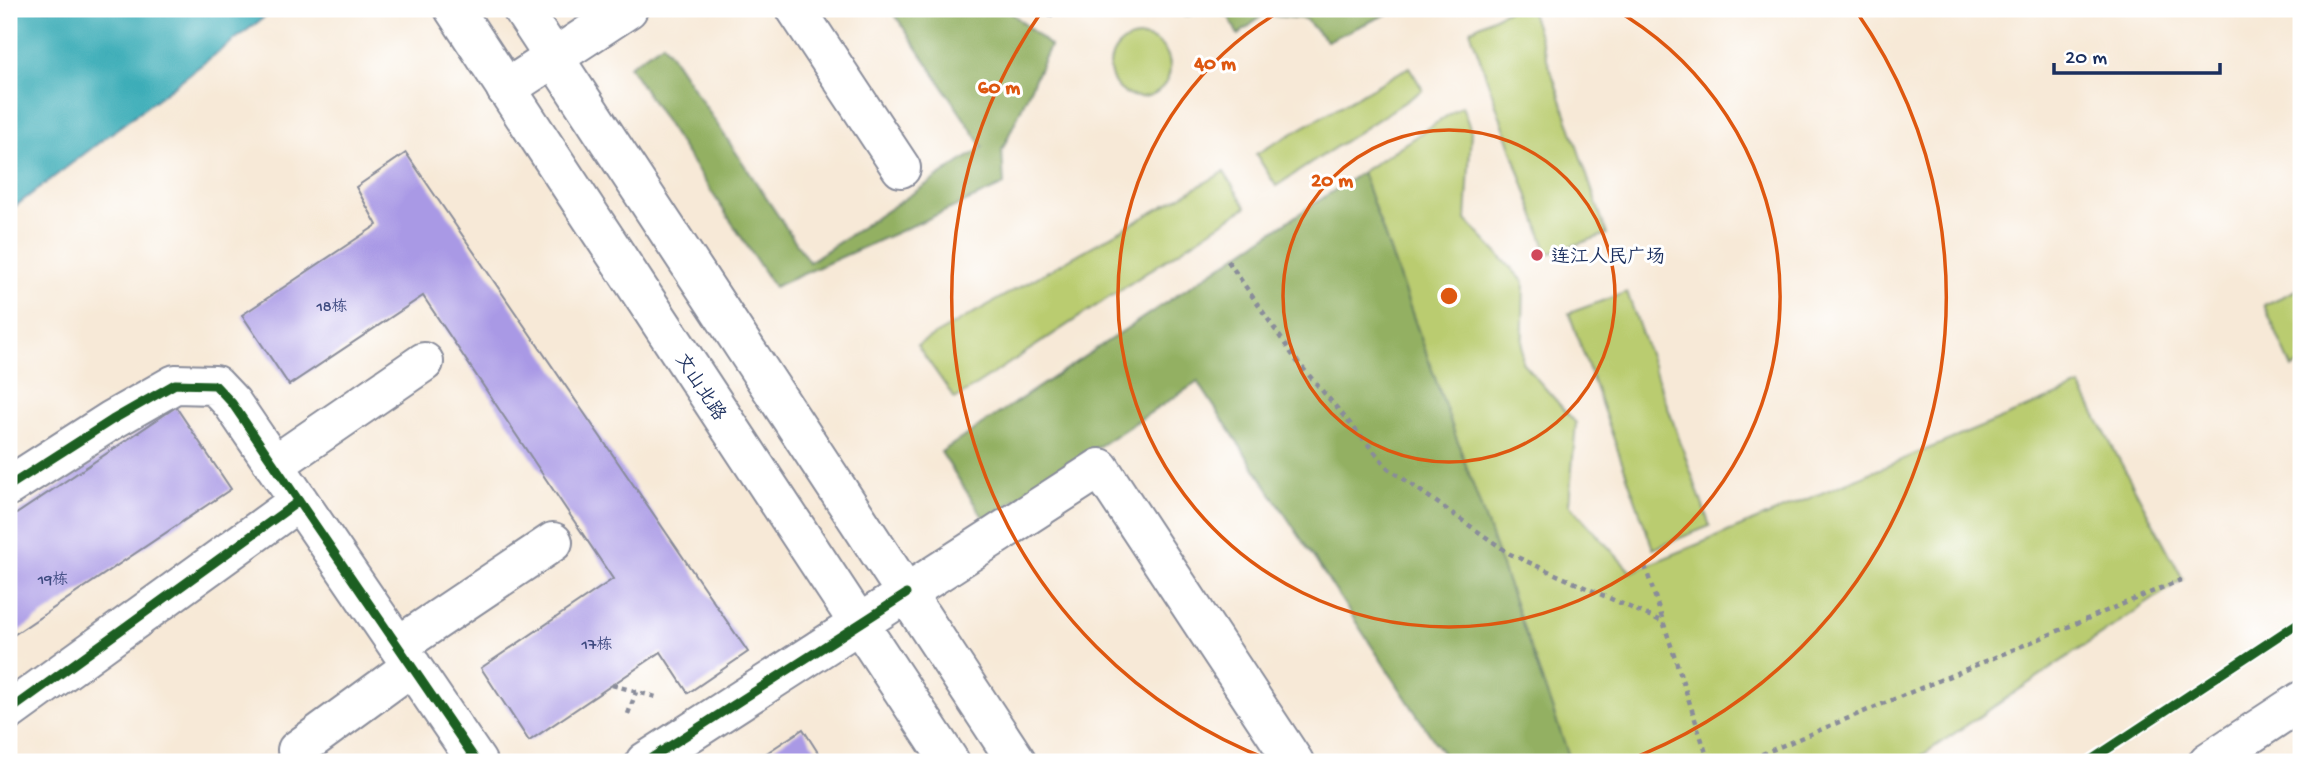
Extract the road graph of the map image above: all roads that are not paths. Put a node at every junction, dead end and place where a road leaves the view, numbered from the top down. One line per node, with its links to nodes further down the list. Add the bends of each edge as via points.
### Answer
1 (454, 9): 6 (main road, 文山北路)
2 (522, 9): 5 (main road)
3 (628, 9): 5 (main road)
4 (796, 9): 7 (main road)
5 (554, 58): 6 (main road); 13 (main road)
6 (506, 89): 14 (main road, 文山北路)
7 (901, 168)
8 (424, 362): 9 (main road)
9 (274, 465): 10 (main road, via 215,385 175,384); 11 (main road)
10 (9, 486)
11 (299, 501): 15 (main road); 17 (main road)
12 (552, 542): 15 (main road)
13 (906, 594): 14 (main road); 22 (main road); 23 (main road, via 1100,468)
14 (859, 624): 20 (main road); 21 (main road, 文山北路)
15 (405, 656): 18 (main road); 19 (main road)
16 (2301, 701): 24 (main road)
17 (9, 711)
18 (297, 750)
19 (477, 762)
20 (646, 762)
21 (950, 762)
22 (1017, 762)
23 (1294, 762)
24 (2208, 762)

